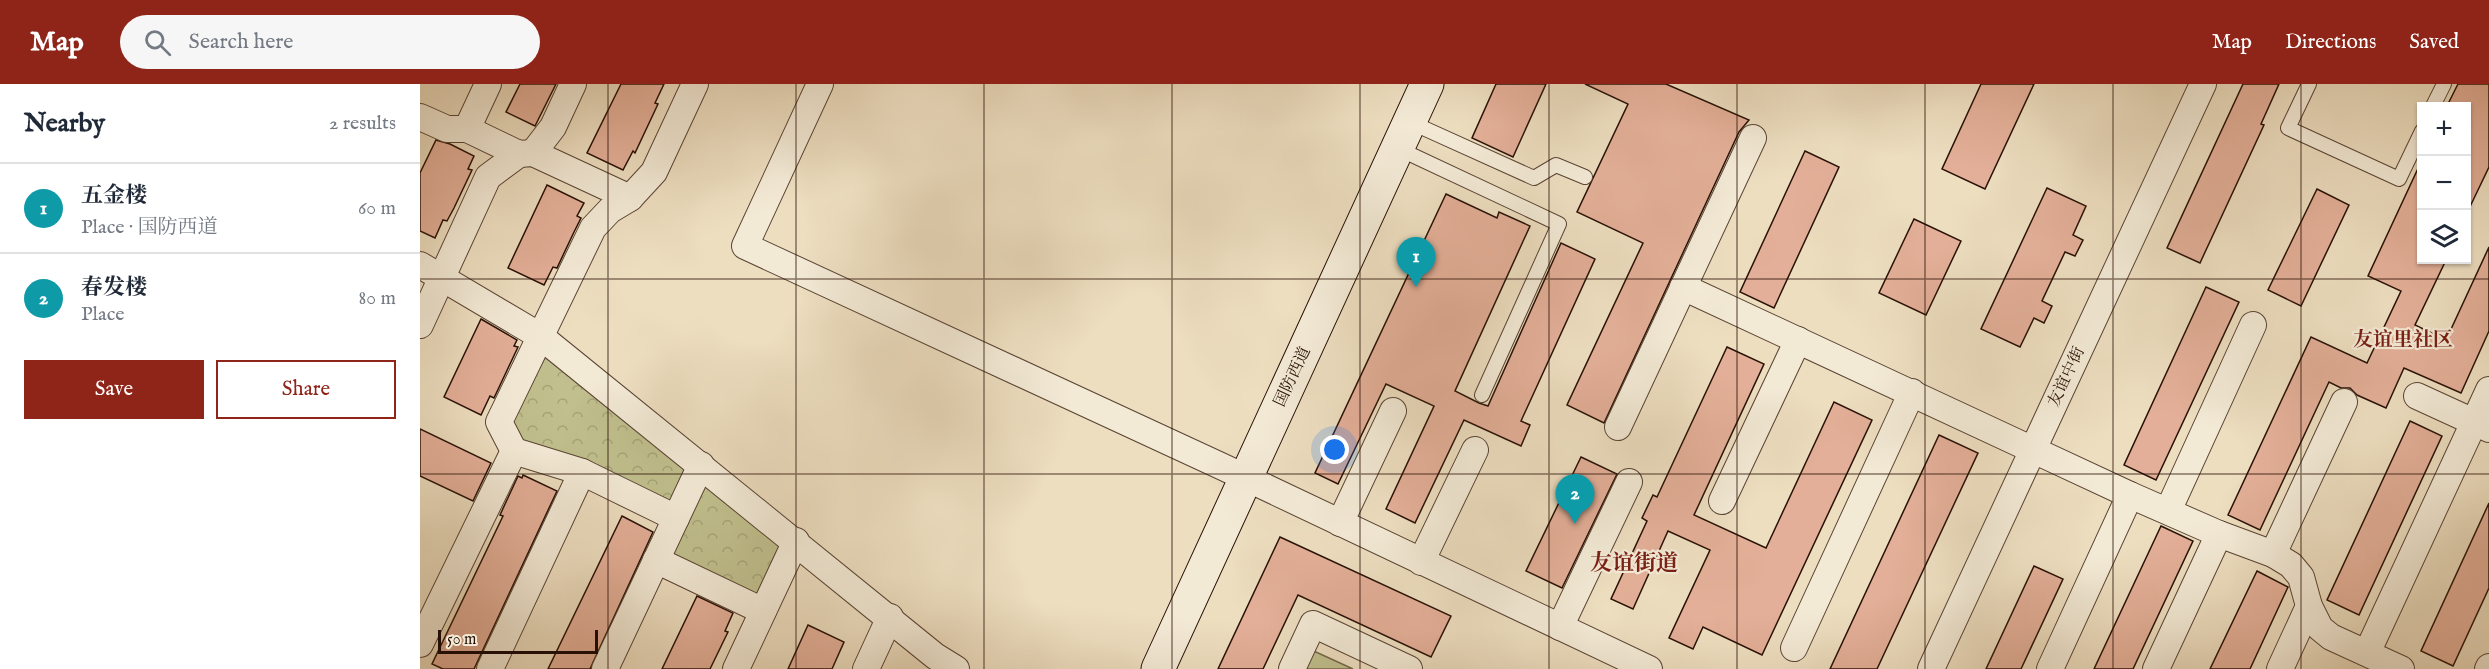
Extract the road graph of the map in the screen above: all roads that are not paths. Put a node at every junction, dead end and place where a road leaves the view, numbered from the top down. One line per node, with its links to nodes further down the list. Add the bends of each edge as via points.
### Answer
1 (488, 84): 12 (street)
2 (573, 84): 16 (street, via 553,126)
3 (695, 84): 18 (street, via 654,172)
4 (819, 84): 39 (street, via 744,246)
5 (1427, 84): 13 (street, 国防西道)
6 (2203, 84): 34 (street, 友谊中街)
7 (2309, 84): 15 (lane, via 2288,128 2399,179)
8 (2427, 84): 9 (lane)
9 (2443, 87): 10 (lane)
10 (2435, 102)
11 (420, 117): 12 (street, via 447,129)
12 (466, 129): 16 (street)
13 (1403, 135): 17 (lane, via 1534,178 1556,165); 28 (lane, via 1559,224); 39 (street, 国防西道)
14 (1753, 138): 21 (street)
15 (2417, 140)
16 (526, 153): 18 (street); 20 (street, via 488,177)
17 (1585, 177)
18 (630, 198): 24 (street, via 610,210 593,228)
19 (420, 265): 20 (street)
20 (442, 277): 22 (street); 24 (street)
21 (1683, 287): 25 (street); 33 (street)
22 (420, 325)
23 (2253, 325): 43 (street)
24 (540, 336): 36 (street, via 499,422); 37 (street)
25 (1798, 340): 27 (street); 42 (street)
26 (2489, 390): 32 (street)
27 (1912, 393): 34 (street); 56 (street)
28 (1482, 395)
29 (2417, 396): 32 (street)
30 (2344, 402): 48 (street)
31 (1393, 411): 45 (street)
32 (2482, 425): 57 (street)
33 (1618, 427)
34 (2034, 448): 41 (street); 67 (street, 友谊中街)
35 (1475, 450): 50 (street)
36 (514, 451): 38 (street); 55 (street)
37 (700, 465): 44 (street); 47 (street)
38 (582, 471): 44 (street); 58 (street)
39 (1246, 479): 45 (street); 63 (street, 国防西道)
40 (1629, 482): 54 (street)
41 (2130, 495): 43 (street); 68 (street)
42 (1722, 501)
43 (2168, 511): 46 (street)
44 (676, 518): 49 (street)
45 (1340, 523): 50 (street)
46 (2219, 534): 48 (street); 69 (street)
47 (796, 541): 52 (street); 53 (street)
48 (2273, 554): 51 (street, via 2301,577)
49 (656, 560): 52 (street); 59 (street)
50 (1421, 562): 54 (street)
51 (2309, 606): 57 (street, via 2320,628 2331,637); 70 (street)
52 (763, 611): 60 (street)
53 (890, 617): 61 (street); 62 (street)
54 (1560, 627): 66 (street)
55 (420, 644)
56 (1794, 648)
57 (2367, 653): 71 (street)
58 (490, 669)
59 (604, 669)
60 (736, 669)
61 (866, 669)
62 (956, 669)
63 (1158, 669)
64 (1292, 669): 65 (street, via 1312,624)
65 (1409, 669)
66 (1649, 669)
67 (1931, 669)
68 (2050, 669)
69 (2156, 669)
70 (2280, 669)
71 (2401, 669)

